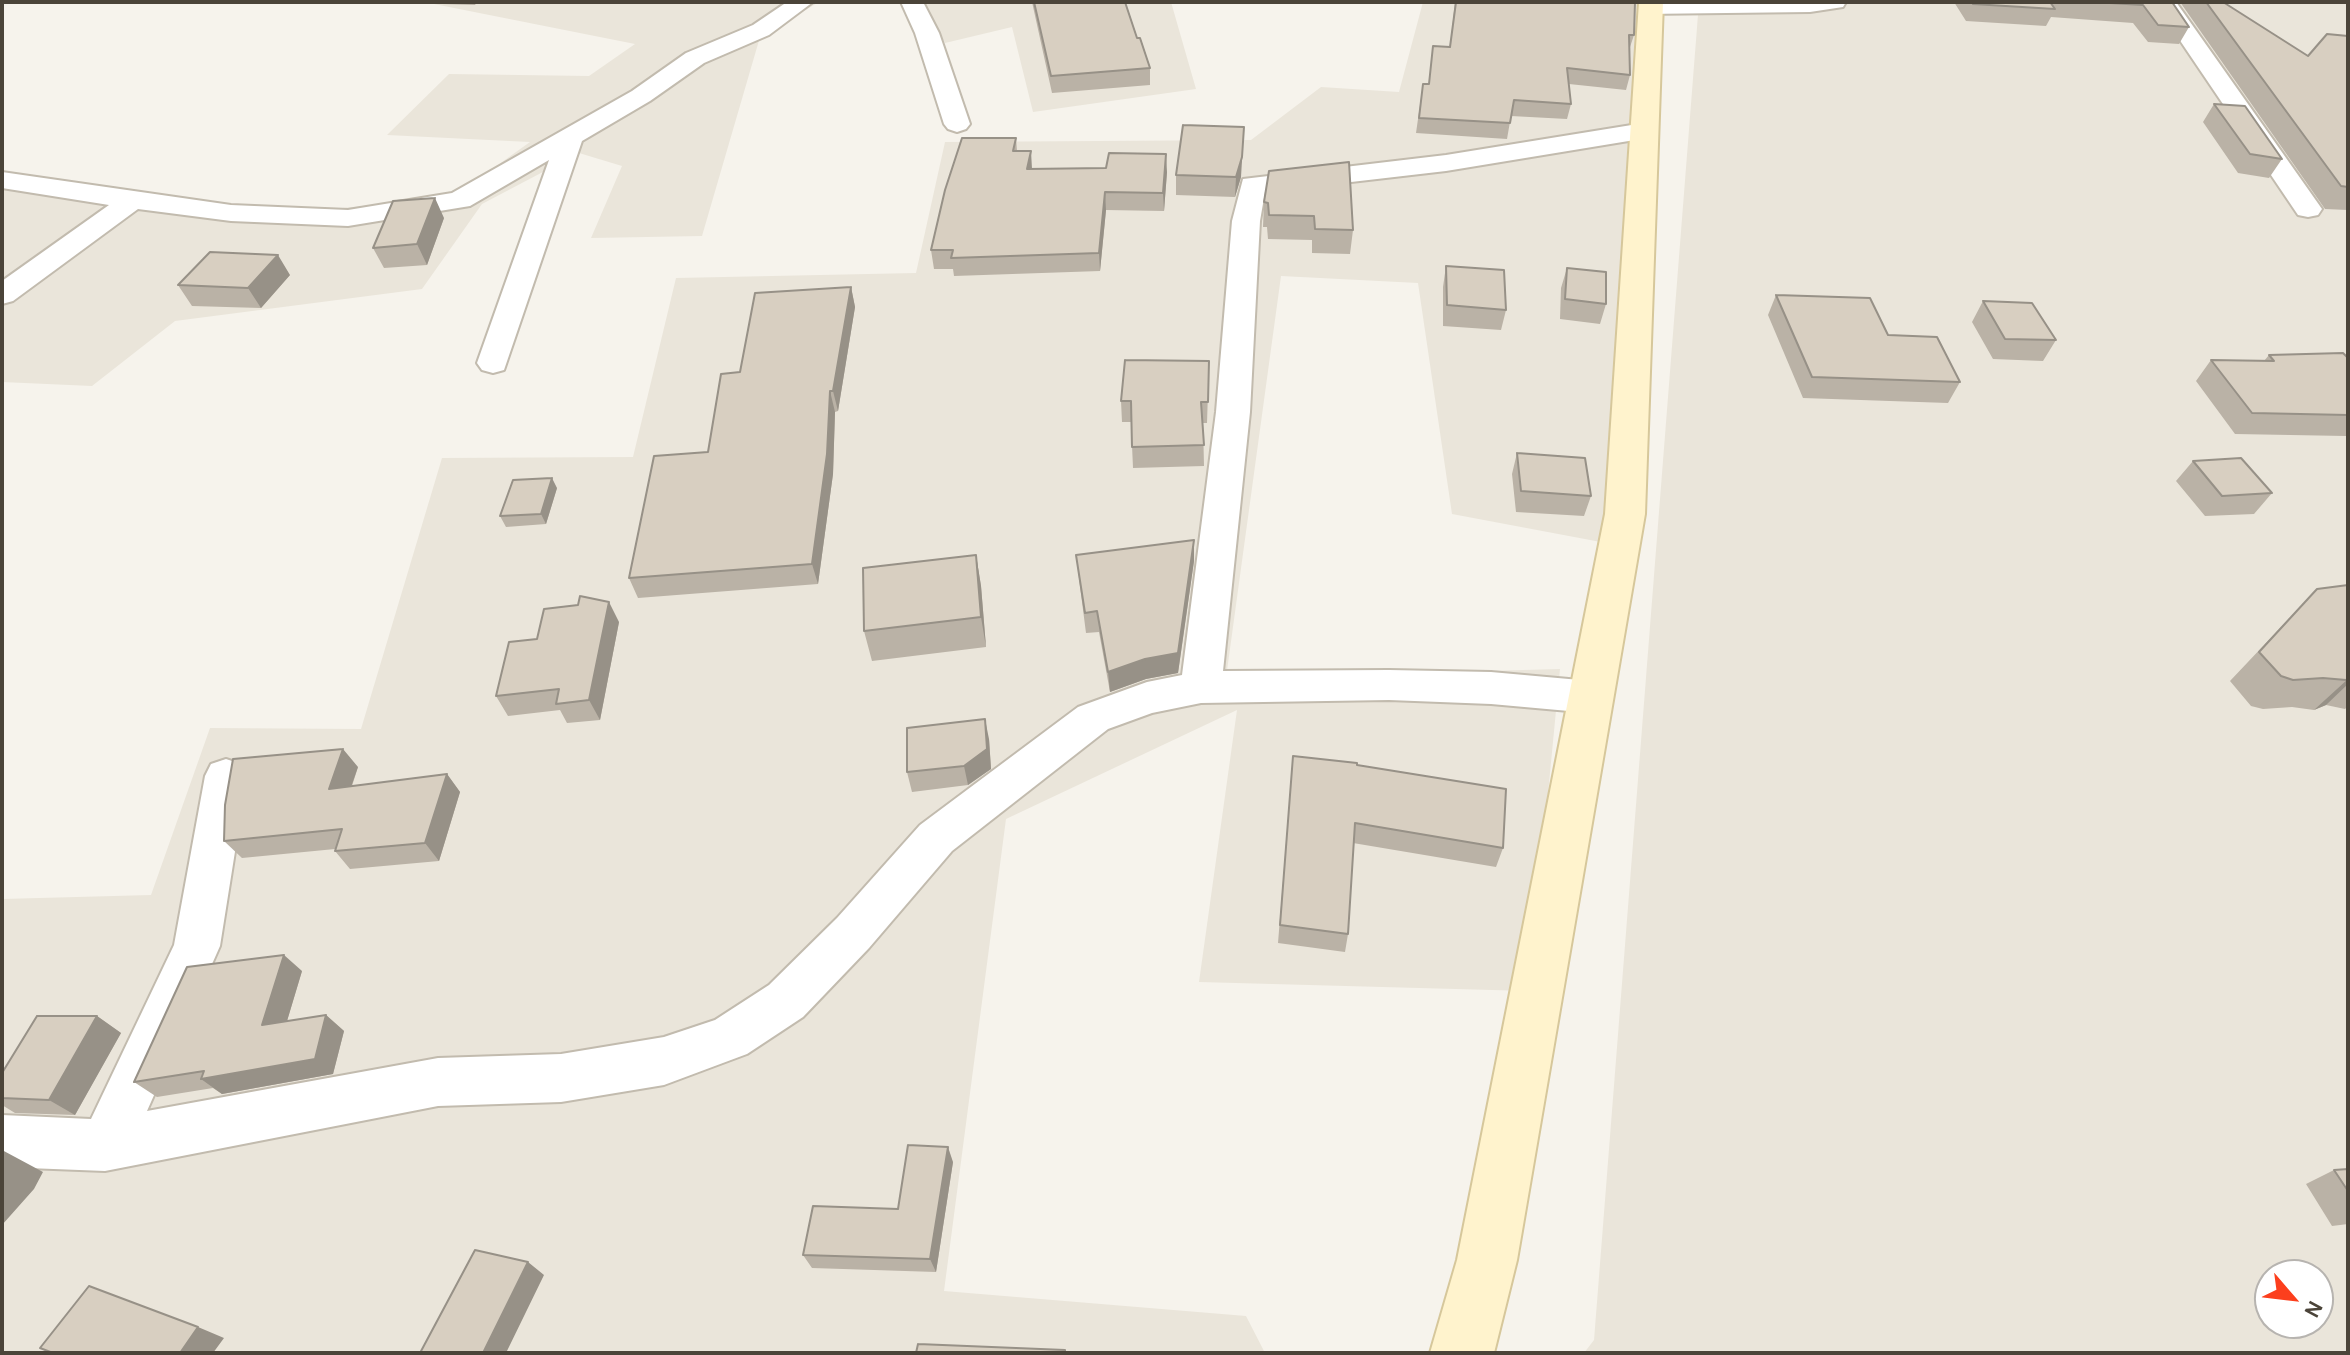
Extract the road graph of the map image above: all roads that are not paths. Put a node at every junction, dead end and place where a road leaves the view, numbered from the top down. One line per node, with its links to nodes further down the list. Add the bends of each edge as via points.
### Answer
1 (802, 2): 8 (street, via 761,30 695,58)
2 (912, 2): 6 (street)
3 (1835, 2): 5 (street)
4 (2165, 2): 11 (street)
5 (1651, 6): 7 (street)
6 (957, 124)
7 (1644, 131): 14 (street, via 1446,163 1253,185); 15 (street, via 1625,514)
8 (570, 137): 10 (street, via 460,200 348,218 231,213); 13 (street)
9 (2, 180): 10 (street)
10 (133, 200): 12 (street)
11 (2308, 209)
12 (2, 295)
13 (493, 363)
14 (1201, 687): 15 (street, via 1491,688); 18 (street, via 1147,698 1093,718 936,838 786,1001 730,1038 664,1061 561,1078 438,1082)
15 (1591, 697): 19 (street, via 1487,1260)
16 (226, 776): 18 (street, via 197,946)
17 (2, 1141): 18 (street)
18 (105, 1145)
19 (1462, 1353)

